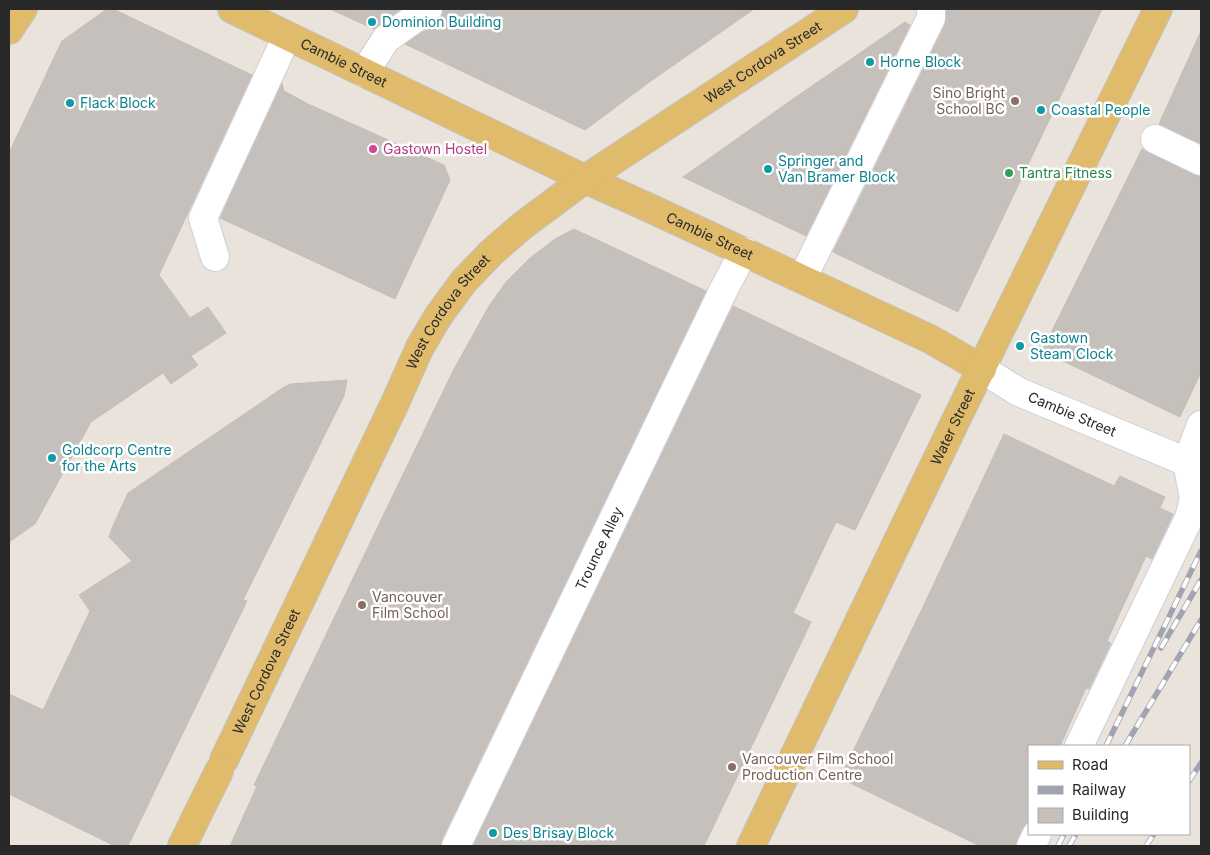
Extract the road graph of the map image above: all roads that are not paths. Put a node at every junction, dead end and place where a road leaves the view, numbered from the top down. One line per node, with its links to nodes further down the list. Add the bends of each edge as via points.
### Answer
1 (24, 9): 7 (main road)
2 (232, 9): 8 (main road, Cambie Street)
3 (428, 9): 9 (street, via 386,39)
4 (844, 9): 12 (main road, West Cordova Street)
5 (931, 9): 15 (street, via 930,18)
6 (1158, 9): 16 (main road, Water Street)
7 (9, 30)
8 (287, 36): 9 (main road, Cambie Street); 14 (street, via 203,218)
9 (364, 73): 12 (main road, Cambie Street)
10 (1155, 139): 11 (street)
11 (1201, 161)
12 (585, 179): 13 (main road, Cambie Street); 20 (main road, West Cordova Street, via 492,252 464,281 439,315 420,347)
13 (744, 251): 15 (main road, Cambie Street); 21 (street, Trounce Alley)
14 (215, 257)
15 (802, 279): 16 (main road, Cambie Street, via 946,347)
16 (982, 369): 18 (street, Cambie Street, via 1019,392); 22 (main road, Water Street)
17 (1201, 425): 18 (street)
18 (1194, 462): 19 (street, via 1194,500 1189,518)
19 (1079, 745)
20 (182, 846)
21 (456, 846)
22 (751, 846)

